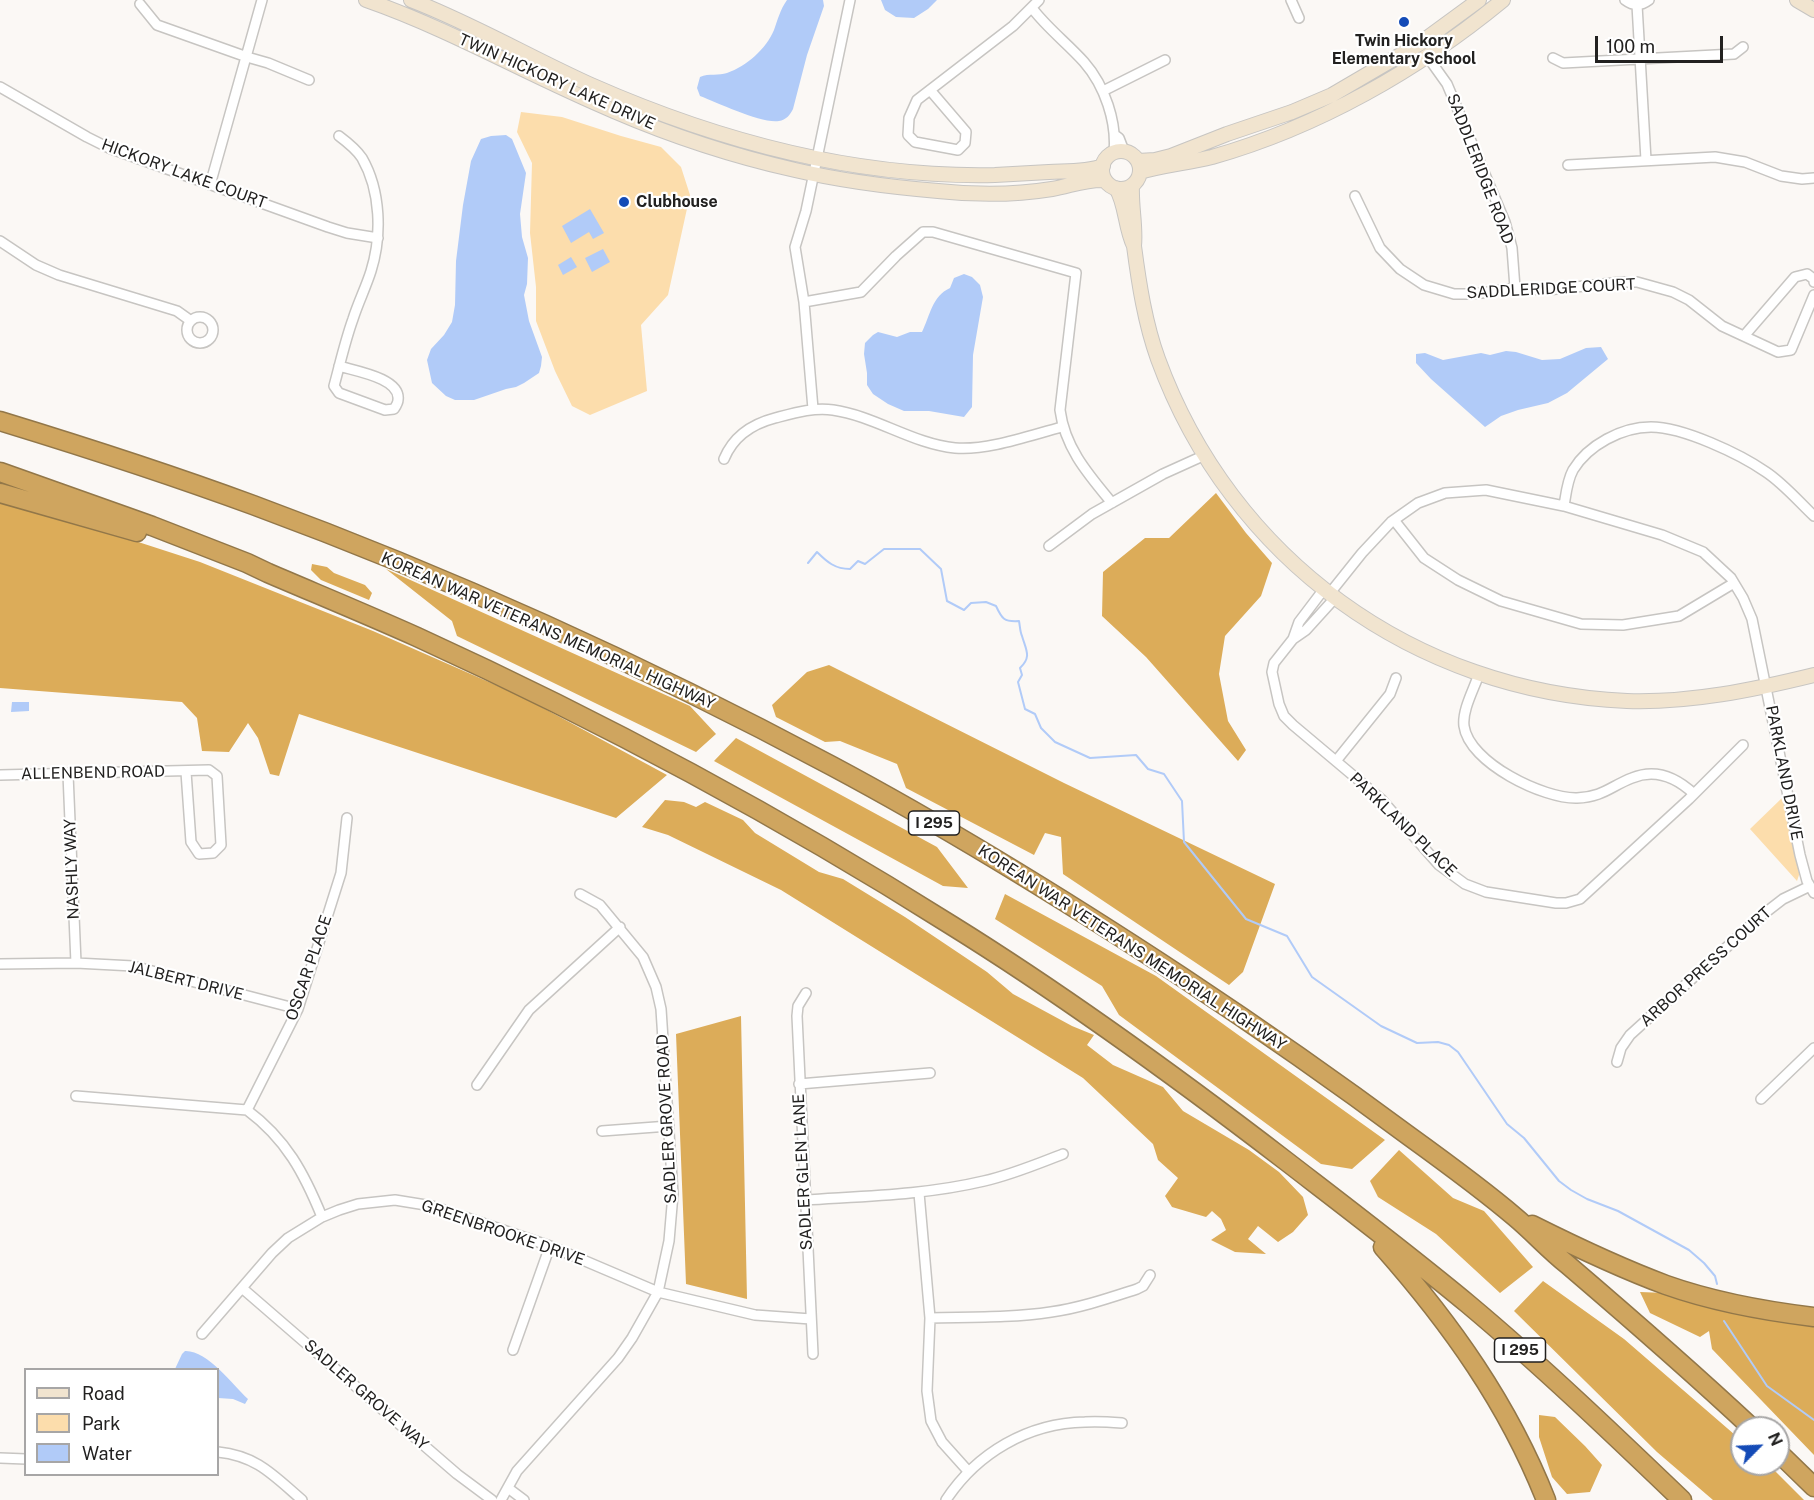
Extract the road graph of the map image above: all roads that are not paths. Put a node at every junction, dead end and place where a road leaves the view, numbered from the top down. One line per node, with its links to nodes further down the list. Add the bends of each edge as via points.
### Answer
1 (262, 0): 19 (street)
2 (366, 0): 33 (street, TWIN HICKORY LAKE DRIVE, via 436,27 633,119 736,155)
3 (411, 0): 29 (street, TWIN HICKORY LAKE DRIVE, via 649,109)
4 (850, 0): 29 (street)
5 (1039, 0): 14 (street)
6 (1291, 0): 16 (street)
7 (1479, 0): 32 (street, via 1400,56 1318,102)
8 (1503, 0): 18 (street)
9 (1625, 0): 13 (street)
10 (1649, 0): 13 (street)
11 (1797, 0): 15 (street)
12 (140, 4): 19 (street, via 157,25)
13 (1637, 5): 21 (street)
14 (1032, 8): 25 (street); 26 (street, via 1084,62)
15 (1814, 10)
16 (1299, 18)
17 (1743, 47): 21 (street, via 1734,54)
18 (1427, 56): 32 (street, via 1359,97 1291,129 1210,157); 43 (street, SADDLERIDGE ROAD, via 1447,84 1505,222 1512,248)
19 (247, 57): 23 (street); 36 (street)
20 (1553, 58): 21 (street, via 1563,63)
21 (1640, 58): 30 (street)
22 (1165, 60): 26 (street)
23 (309, 80)
24 (0, 87): 36 (street, HICKORY LAKE COURT, via 109,148)
25 (930, 90): 25 (street, via 917,100 909,118 908,135 915,142 958,150 965,143 966,132)
26 (1102, 91): 28 (street)
27 (339, 136): 39 (street, via 354,148 367,169 376,202)
28 (1119, 152): 32 (street, via 1130,153); 34 (street, via 1108,156)
29 (817, 159): 33 (street); 34 (street, TWIN HICKORY LAKE DRIVE, via 883,170 975,175 1065,172)
30 (1646, 160): 31 (street); 35 (street, via 1730,158 1781,176)
31 (1568, 165)
32 (1139, 167): 37 (street, via 1139,178)
33 (814, 174): 34 (street, TWIN HICKORY LAKE DRIVE, via 907,188 976,193 1050,189); 45 (street, via 795,247)
34 (1108, 178): 37 (street, via 1125,189); 41 (street, via 1120,195)
35 (1814, 178)
36 (210, 185): 39 (street, HICKORY LAKE COURT, via 347,233)
37 (1132, 186): 41 (street)
38 (1355, 196): 43 (street, SADDLERIDGE COURT, via 1380,248 1410,277 1454,294)
39 (378, 238): 48 (street, via 371,272)
40 (0, 241): 46 (street, via 36,265 177,312)
41 (1134, 246): 52 (street, via 1157,357)
42 (1814, 282): 47 (street, via 1807,274 1795,277)
43 (1515, 288): 47 (street, SADDLERIDGE COURT, via 1547,290 1637,282 1689,300 1722,326)
44 (1814, 295): 47 (street, SADDLERIDGE COURT, via 1791,350 1778,352)
45 (804, 302): 49 (street); 51 (street, via 861,292 922,232 1076,273 1060,410)
46 (191, 321)
47 (1744, 336)
48 (339, 366): 48 (street, via 387,381 396,388 399,399 394,409 385,410 339,393 334,386)
49 (813, 409): 51 (street, via 864,418 936,445 956,448 979,447); 53 (street, via 758,424 736,438)
50 (0, 421): 98 (highway, KOREAN WAR VETERANS MEMORIAL HIGHWAY / I 295, via 184,480 396,561 598,649 785,741 947,830 1090,917 1316,1067)
51 (1062, 427): 56 (street, via 1074,453)
52 (1204, 455): 56 (street); 63 (street, via 1257,525)
53 (724, 459)
54 (0, 472): 61 (highway, via 152,526)
55 (0, 493): 61 (highway)
56 (1112, 503): 60 (street)
57 (1564, 506): 58 (street, via 1573,470 1587,453 1612,436 1652,427 1699,439 1744,458 1769,474); 59 (street, PARKLAND DRIVE, via 1486,490 1466,491 1445,493 1418,503); 62 (street, PARKLAND DRIVE, via 1662,535 1702,552)
58 (1814, 516)
59 (1394, 520): 62 (street, via 1424,558 1458,580 1501,601 1581,624 1623,625 1679,616); 63 (street, PARKLAND DRIVE)
60 (1050, 546)
61 (268, 573): 96 (highway, I 295, via 553,702 712,784 831,852 952,925 1087,1014)
62 (1734, 583): 68 (street, PARKLAND DRIVE, via 1752,620)
63 (1330, 594): 64 (street, PARKLAND PLACE, via 1306,630); 64 (street, PARKLAND PLACE, via 1299,621); 65 (street, via 1406,644)
64 (1293, 639): 70 (street, PARKLAND PLACE, via 1274,663 1272,672 1279,704 1293,725)
65 (1479, 674): 68 (street, via 1525,688 1629,701 1714,696); 74 (street, via 1464,715 1466,734 1490,763 1518,781 1555,795 1578,798 1600,794 1638,776 1660,775 1682,782)
66 (1814, 675): 68 (street)
67 (1396, 678): 70 (street, via 1390,694)
68 (1766, 686): 76 (street, PARKLAND DRIVE, via 1800,855)
69 (1743, 746): 74 (street, PARKLAND PLACE)
70 (1336, 761): 74 (street, PARKLAND PLACE, via 1382,800 1439,865 1465,884 1486,892 1556,903 1573,902 1587,894)
71 (186, 771): 71 (street, ALLENBEND ROAD, via 191,842 199,854 213,853 220,845 217,776 209,771); 72 (street, ALLENBEND ROAD)
72 (68, 774): 73 (street, ALLENBEND ROAD); 79 (street, NASHLY WAY)
73 (0, 775)
74 (1694, 794)
75 (347, 818): 82 (street, OSCAR PLACE, via 341,873)
76 (1812, 890): 84 (street, ARBOR PRESS COURT, via 1783,899 1761,916 1624,1041)
77 (580, 894): 78 (street, SADLER GROVE ROAD, via 600,905)
78 (620, 927): 87 (street, via 529,1010); 91 (street, SADLER GROVE ROAD, via 643,957 656,987)
79 (76, 963): 80 (street, JALBERT DRIVE); 82 (street, JALBERT DRIVE, via 134,966)
80 (0, 964)
81 (806, 993): 86 (street, SADLER GLEN LANE, via 796,1016)
82 (298, 1009): 90 (street, OSCAR PLACE)
83 (1814, 1048): 89 (street)
84 (1617, 1062)
85 (930, 1073): 86 (street)
86 (799, 1084): 95 (street, SADLER GLEN LANE)
87 (477, 1085)
88 (76, 1096): 90 (street)
89 (1761, 1099)
90 (247, 1110): 97 (street, via 277,1136 308,1183)
91 (669, 1126): 92 (street); 102 (street, SADLER GROVE ROAD, via 673,1194 669,1241)
92 (602, 1131)
93 (1063, 1154): 94 (street, via 984,1181)
94 (920, 1193): 95 (street); 104 (street)
95 (805, 1200): 105 (street, SADLER GLEN LANE)
96 (1350, 1210): 123 (highway, via 1462,1344 1512,1427); 124 (highway, I 295, via 1466,1303)
97 (322, 1217): 99 (street, GREENBROOKE DRIVE, via 358,1204 404,1201 432,1206); 101 (street, GREENBROOKE DRIVE, via 272,1252)
98 (1516, 1218): 103 (highway, via 1669,1286 1732,1304); 109 (highway, KOREAN WAR VETERANS MEMORIAL HIGHWAY / I 295)
99 (550, 1246): 102 (street, GREENBROOKE DRIVE); 107 (street)
100 (1150, 1275): 104 (street, via 1137,1289 1053,1312)
101 (242, 1288): 106 (street, GREENBROOKE DRIVE); 119 (street, SADLER GROVE WAY)
102 (658, 1292): 105 (street, GREENBROOKE DRIVE, via 754,1315); 117 (street, SADLER GROVE ROAD, via 618,1358 517,1471)
103 (1814, 1317)
104 (930, 1318): 115 (street, via 927,1391 931,1421 942,1442)
105 (811, 1319): 108 (street, SADLER GLEN LANE)
106 (202, 1334)
107 (513, 1350)
108 (813, 1354)
109 (1739, 1416)
110 (1122, 1423): 115 (street, via 1083,1422 1030,1432 1008,1441)
111 (219, 1452): 118 (street, via 260,1465)
112 (0, 1458): 113 (street)
113 (24, 1459)
114 (1790, 1464): 116 (highway)
115 (968, 1471): 122 (street)
116 (1814, 1487)
117 (508, 1488): 120 (street, SADLER GROVE ROAD); 121 (street)
118 (302, 1500)
119 (492, 1500)
120 (501, 1500)
121 (524, 1500)
122 (946, 1500)
123 (1546, 1500)
124 (1682, 1500)

